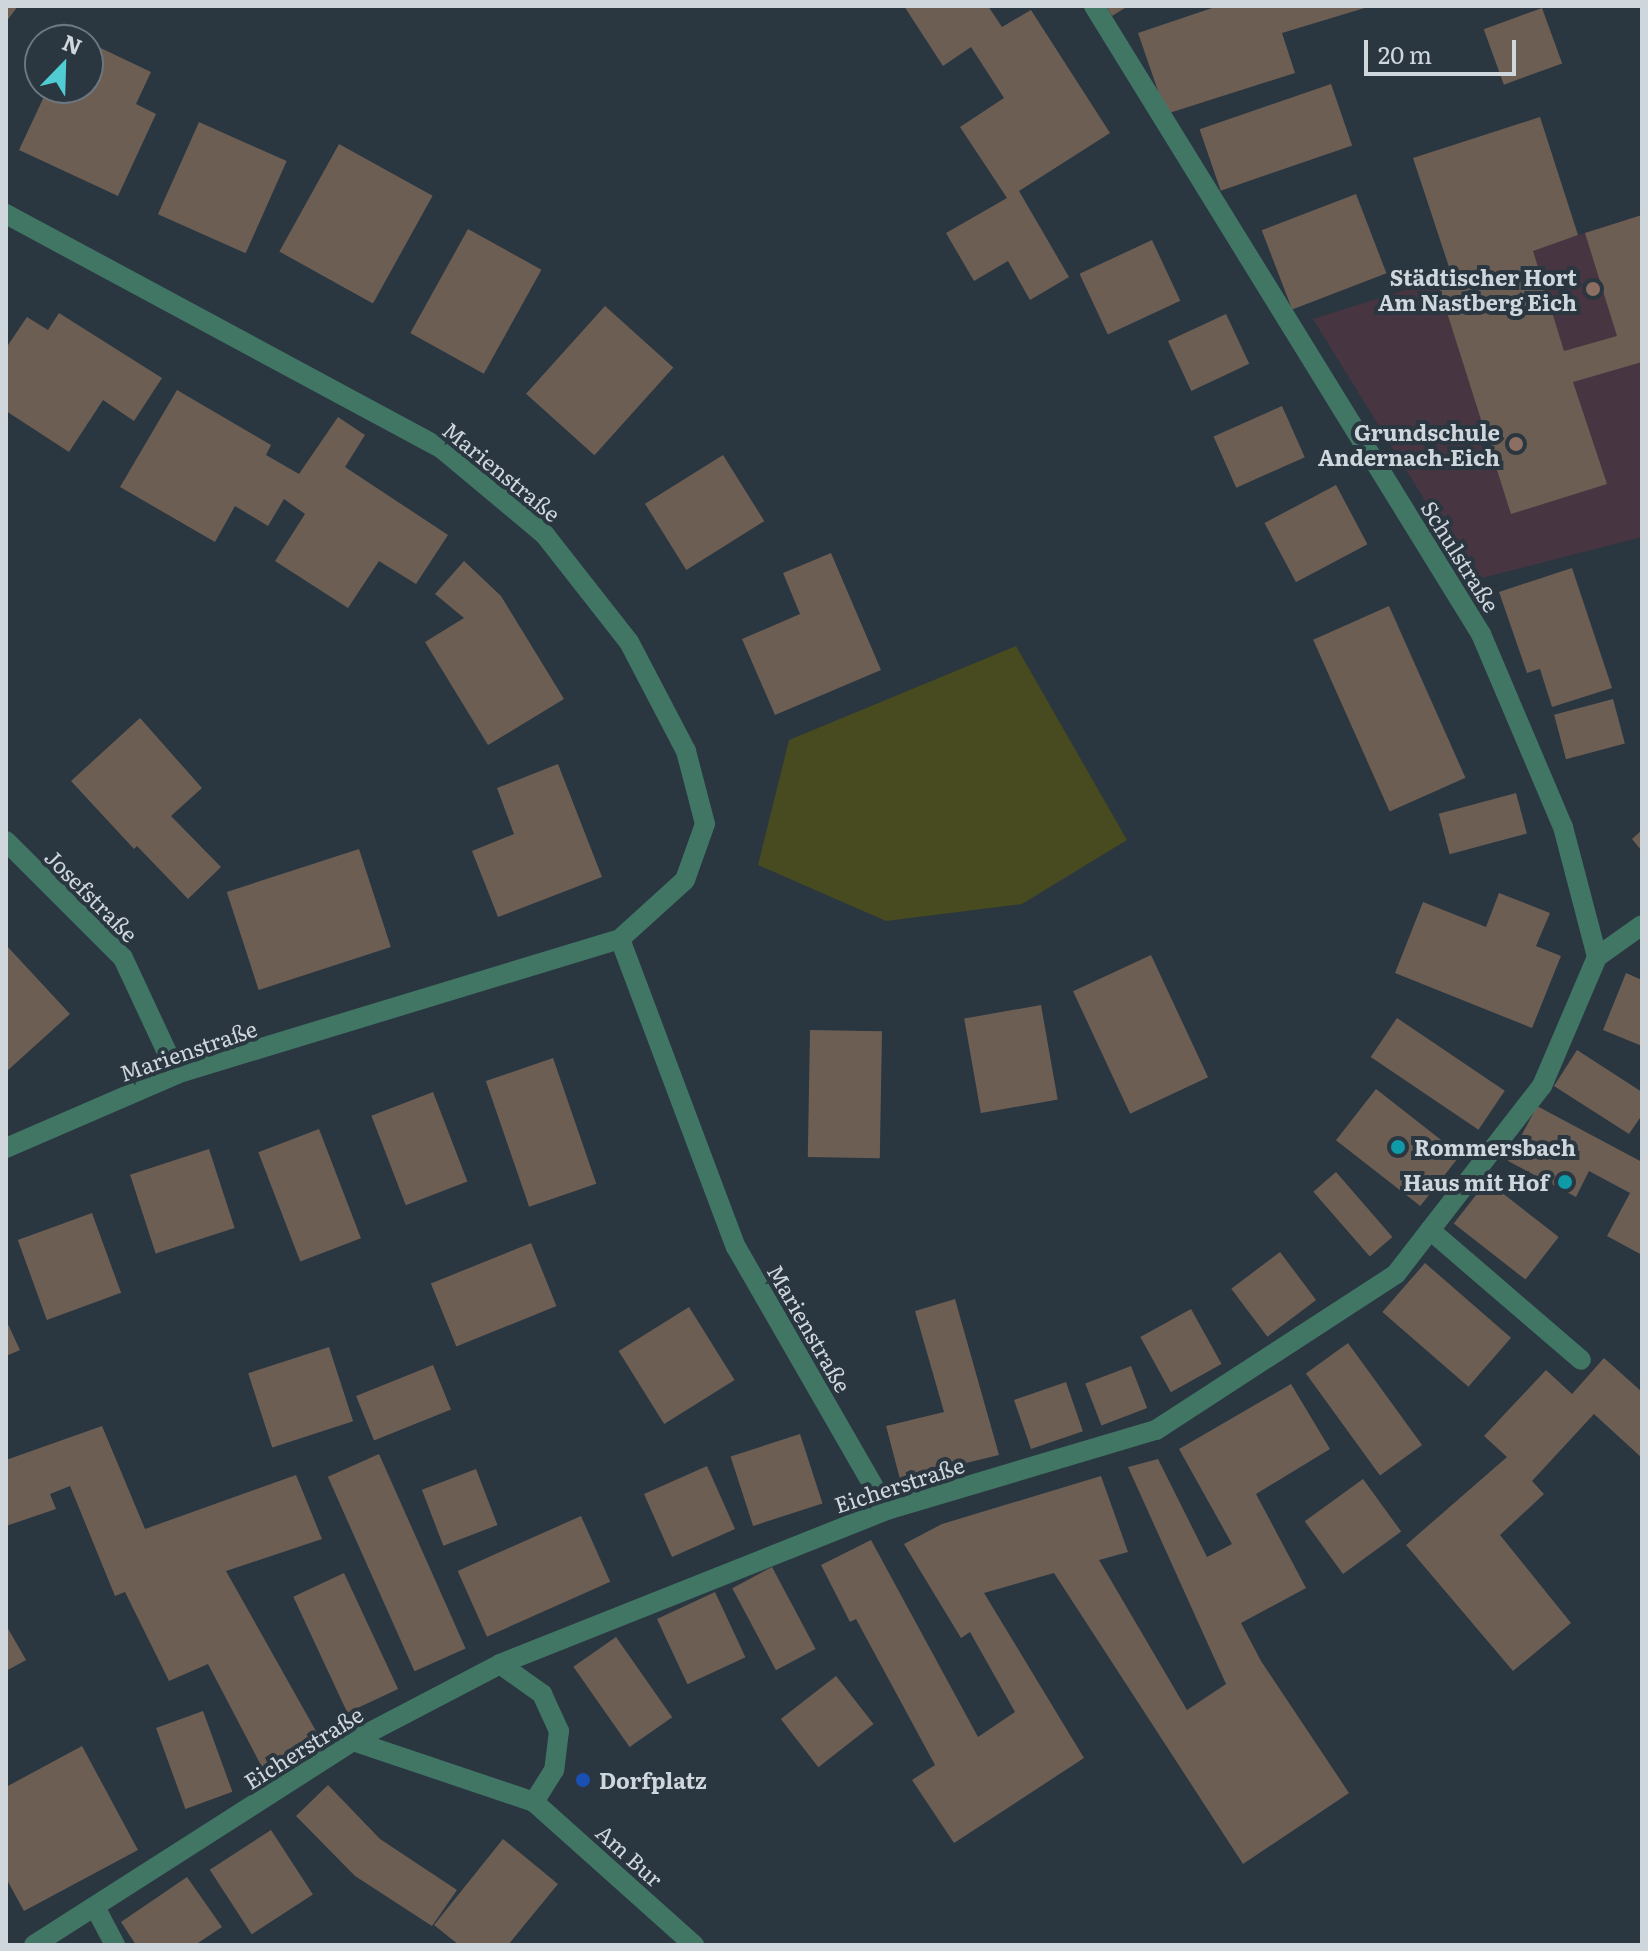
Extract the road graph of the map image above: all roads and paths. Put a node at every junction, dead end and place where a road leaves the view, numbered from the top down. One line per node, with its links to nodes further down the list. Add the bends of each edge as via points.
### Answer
1 (1094, 6): 6 (street, Schulstraße, via 1481,634 1563,827)
2 (6, 214): 5 (street, Marienstraße, via 441,448 545,535 629,642 686,751 705,824 685,880)
3 (6, 841): 7 (street, Josefstraße, via 123,958)
4 (1642, 925): 6 (street)
5 (620, 939): 7 (street, Marienstraße); 11 (street, Marienstraße, via 736,1247)
6 (1597, 957): 9 (street, Eicherstraße, via 1542,1086)
7 (177, 1074): 8 (street, Marienstraße)
8 (6, 1148)
9 (1430, 1230): 10 (street); 11 (street, Eicherstraße, via 1396,1274 1156,1430)
10 (1581, 1360)
11 (887, 1510): 12 (street, Eicherstraße)
12 (500, 1664): 13 (street, Eicherstraße); 14 (street, via 542,1694 559,1731 554,1770)
13 (353, 1741): 14 (street, Am Bur); 15 (street, Eicherstraße)
14 (534, 1802): 18 (street, Am Bur)
15 (95, 1907): 16 (street, Eicherstraße); 17 (street)
16 (34, 1945)
17 (115, 1945)
18 (694, 1945)

